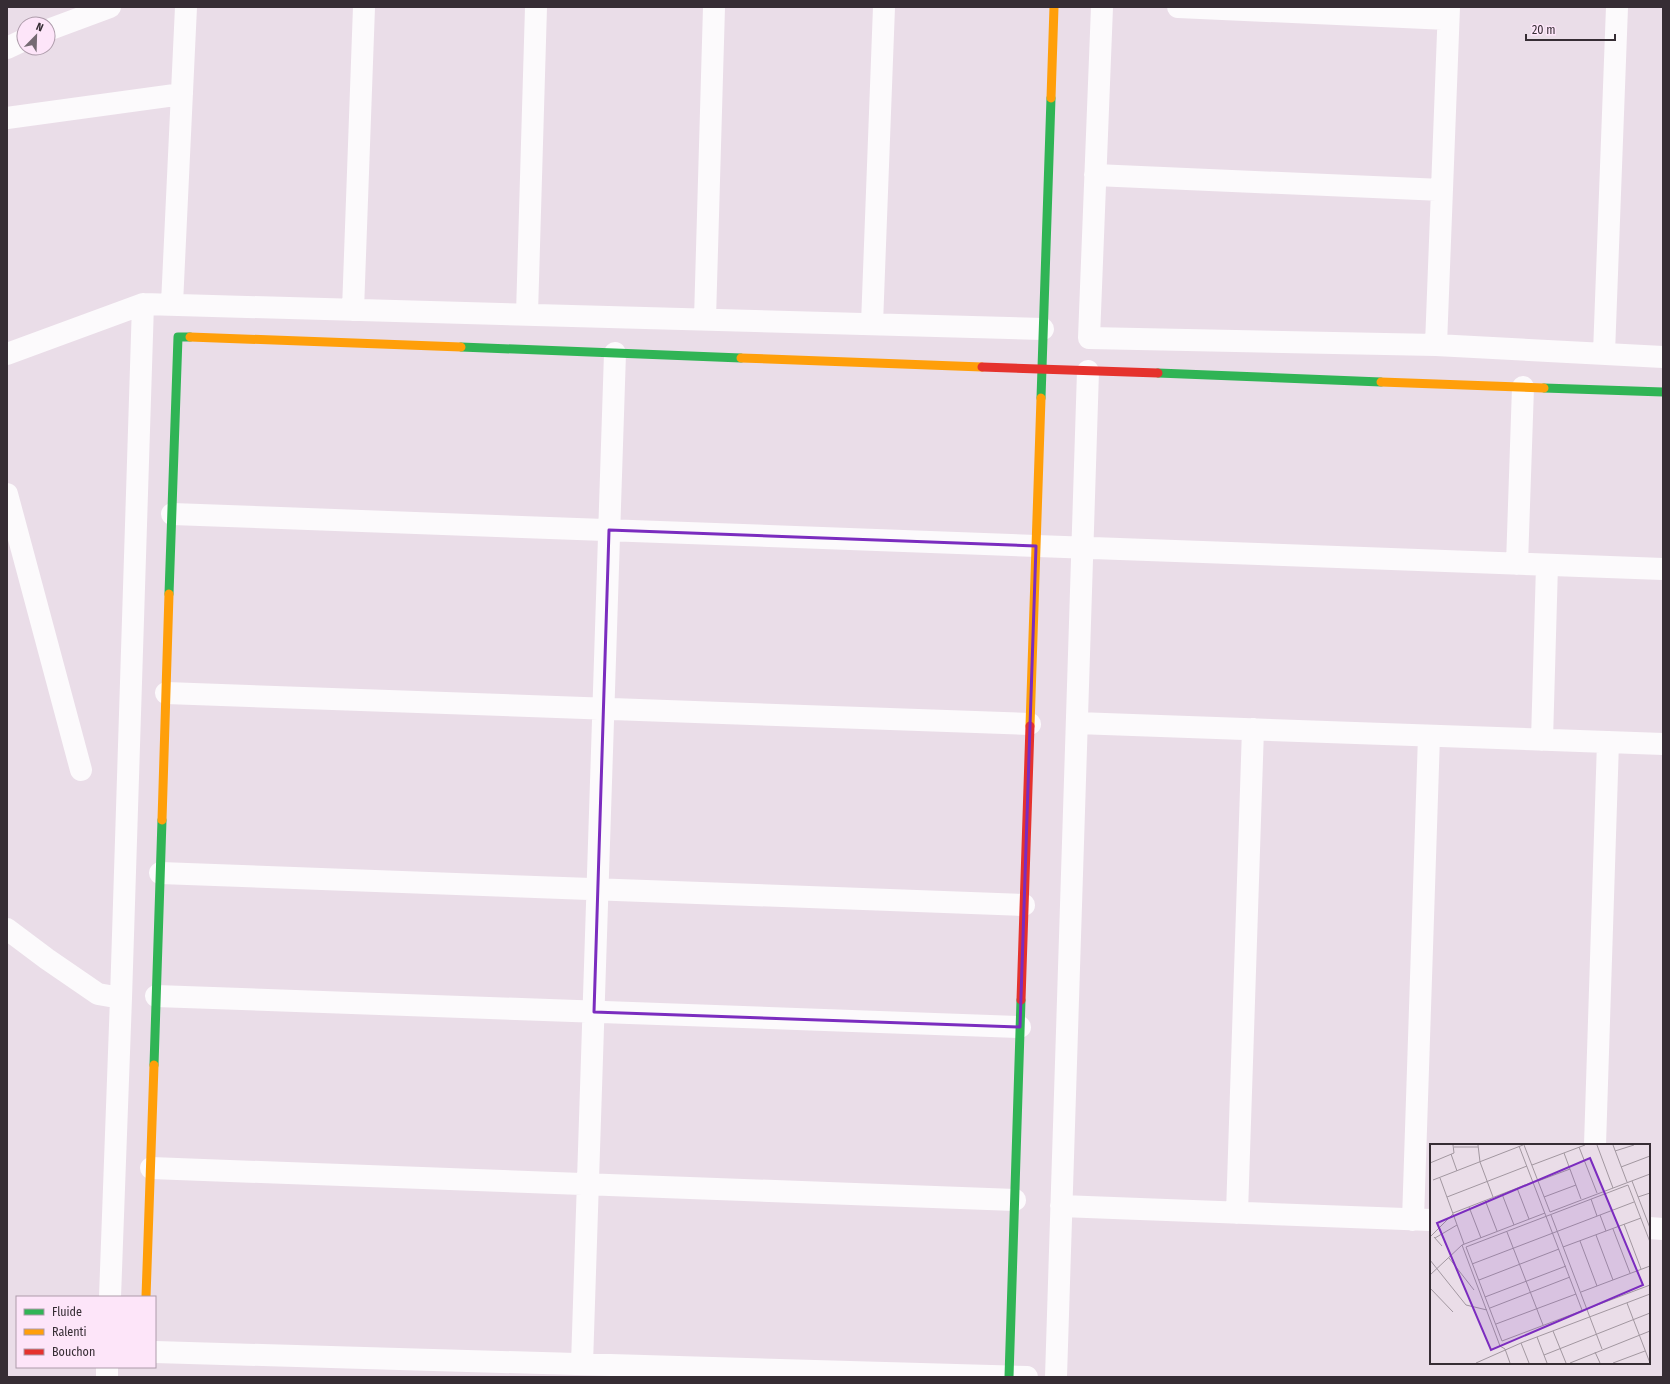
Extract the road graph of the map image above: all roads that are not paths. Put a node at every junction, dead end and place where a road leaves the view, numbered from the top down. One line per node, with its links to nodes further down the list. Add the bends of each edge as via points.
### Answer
1 (110, 7): 12 (street)
2 (186, 7): 13 (street)
3 (364, 7): 19 (street)
4 (536, 7): 20 (street)
5 (714, 7): 21 (street)
6 (884, 7): 22 (street)
7 (1054, 7): 23 (street)
8 (1102, 7): 15 (street)
9 (1178, 7): 11 (street)
10 (1617, 7): 26 (street)
11 (1448, 13): 16 (street)
12 (56, 26)
13 (182, 94): 14 (street); 18 (street)
14 (7, 118)
15 (1095, 175): 16 (street); 24 (street, via 1089,338)
16 (1442, 190): 24 (street)
17 (143, 304): 18 (street); 27 (street); 56 (street)
18 (172, 304): 19 (street)
19 (353, 310): 20 (street)
20 (527, 314): 21 (street)
21 (705, 320): 22 (street)
22 (872, 324): 23 (street)
23 (1043, 329): 29 (street)
24 (1436, 345): 26 (street)
25 (615, 353): 29 (street); 34 (street, via 178,337); 35 (street)
26 (1604, 353): 28 (street)
27 (7, 354)
28 (1663, 357)
29 (1042, 369): 30 (street); 36 (street)
30 (1088, 371): 31 (street); 37 (street)
31 (1523, 387): 32 (street); 38 (street)
32 (1663, 392)
33 (7, 494): 50 (street)
34 (172, 514): 35 (street); 41 (street)
35 (609, 530): 36 (street); 42 (street)
36 (1036, 546): 37 (street); 44 (street)
37 (1082, 548): 38 (street); 43 (street)
38 (1517, 564): 39 (street)
39 (1547, 565): 40 (street); 47 (street)
40 (1663, 570)
41 (166, 693): 42 (street); 51 (street)
42 (604, 709): 44 (street); 52 (street)
43 (1077, 723): 45 (street); 63 (street)
44 (1030, 724): 53 (street)
45 (1253, 729): 46 (street); 64 (street)
46 (1429, 736): 47 (street); 65 (street)
47 (1542, 740): 48 (street)
48 (1608, 742): 49 (street); 59 (street)
49 (1663, 744)
50 (81, 770)
51 (160, 873): 52 (street); 55 (street)
52 (598, 889): 53 (street); 57 (street)
53 (1024, 904): 58 (street)
54 (7, 929): 56 (street, via 98,994)
55 (156, 996): 57 (street); 60 (street)
56 (121, 998): 68 (street)
57 (594, 1012): 58 (street); 61 (street)
58 (1020, 1027): 62 (street)
59 (1595, 1144)
60 (151, 1168): 61 (street); 69 (street)
61 (588, 1185): 62 (street); 71 (street)
62 (1015, 1200): 72 (street)
63 (1061, 1206): 64 (street); 74 (street)
64 (1237, 1213): 65 (street)
65 (1422, 1220)
66 (1650, 1228): 67 (street)
67 (1663, 1229)
68 (110, 1296)
69 (146, 1296)
70 (156, 1352): 71 (street)
71 (582, 1364): 72 (street)
72 (1009, 1376): 73 (street)
73 (1027, 1377)
74 (1056, 1377)

